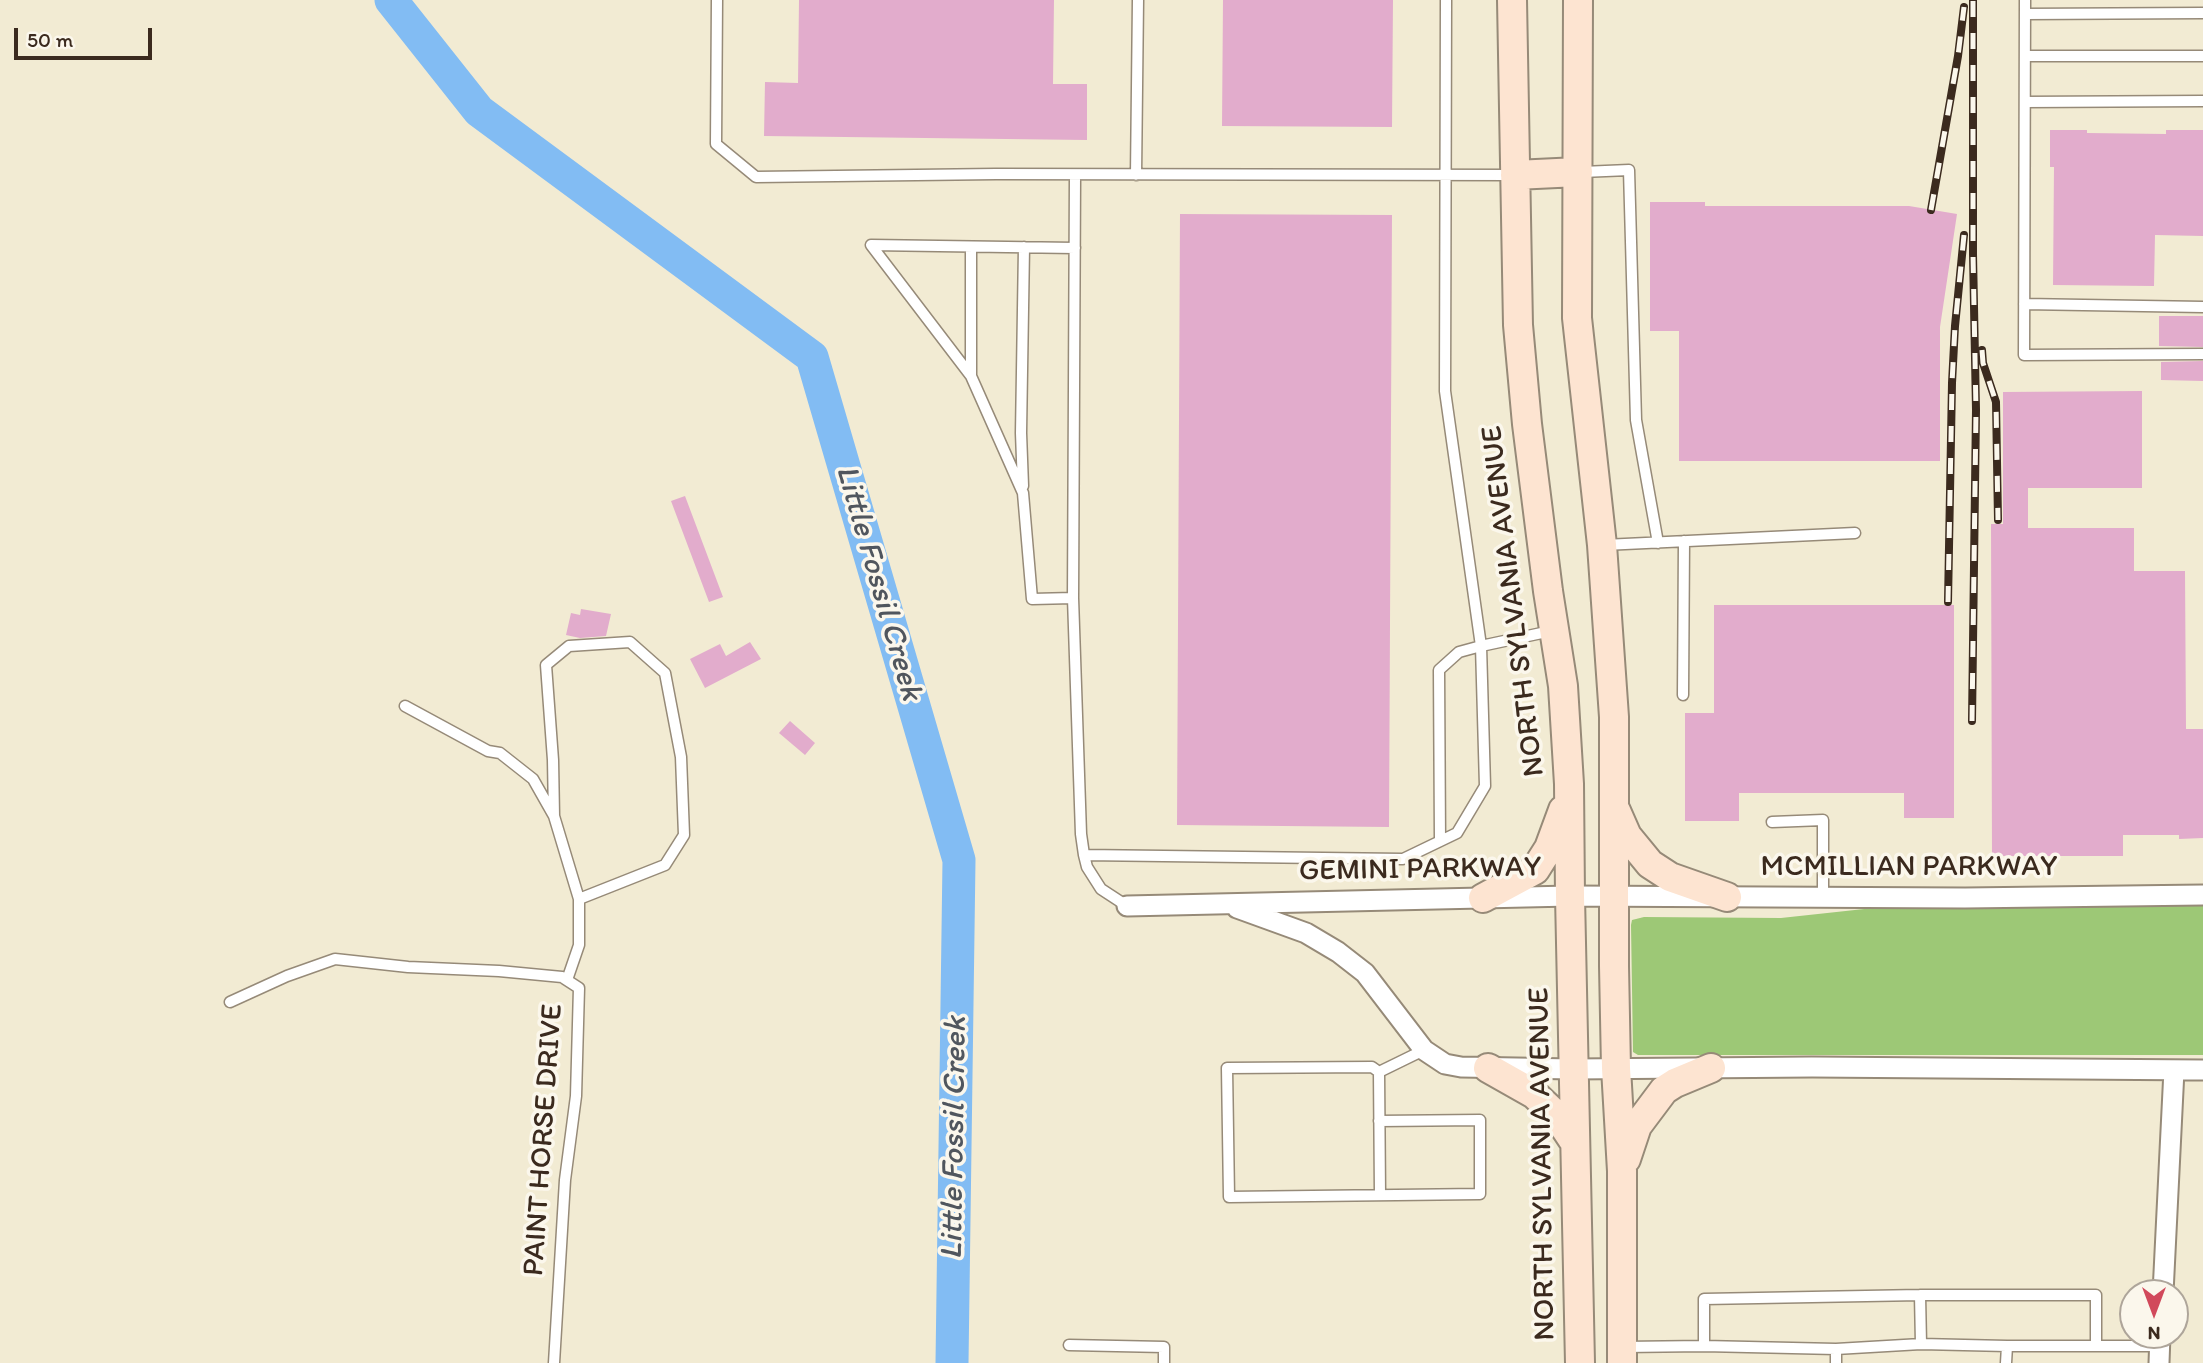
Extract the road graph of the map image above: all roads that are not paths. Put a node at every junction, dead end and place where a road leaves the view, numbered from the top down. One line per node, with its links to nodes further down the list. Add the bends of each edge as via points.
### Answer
1 (717, 0): 14 (lane, via 716,144 756,177)
2 (1138, 0): 15 (lane)
3 (1446, 0): 16 (lane)
4 (1512, 0): 17 (main road, NORTH SYLVANIA AVENUE)
5 (1578, 0): 13 (main road)
6 (2025, 0): 8 (lane)
7 (2203, 13): 8 (lane)
8 (2025, 14): 9 (lane)
9 (2025, 55): 10 (lane); 12 (lane)
10 (2203, 56)
11 (2203, 101): 12 (lane)
12 (2025, 102): 21 (lane)
13 (1578, 172): 17 (main road); 28 (lane, via 1629,170 1636,420); 29 (main road, via 1577,318)
14 (1075, 175): 15 (lane); 20 (lane)
15 (1136, 175): 16 (lane)
16 (1445, 175): 17 (lane); 32 (lane, via 1445,391)
17 (1515, 175): 31 (main road, NORTH SYLVANIA AVENUE, via 1521,362)
18 (971, 247): 19 (lane); 24 (lane); 24 (lane, via 871,245)
19 (1024, 247): 20 (lane); 25 (lane)
20 (1075, 248): 30 (lane)
21 (2024, 304): 22 (lane); 23 (lane, via 2024,355)
22 (2203, 307)
23 (2203, 354)
24 (971, 376): 25 (lane)
25 (1023, 493): 30 (lane, via 1032,599)
26 (1855, 533): 27 (lane)
27 (1684, 541): 28 (lane); 33 (lane)
28 (1658, 543): 29 (lane)
29 (1602, 545): 36 (main road, via 1614,718)
30 (1073, 598): 40 (lane)
31 (1554, 631): 32 (lane); 35 (main road, NORTH SYLVANIA AVENUE, via 1563,685)
32 (1481, 646): 39 (lane, via 1485,786 1457,833); 39 (lane, via 1458,652 1439,670)
33 (1683, 695)
34 (405, 706): 37 (lane, via 488,751 500,753 533,779)
35 (1569, 784): 42 (main road, NORTH SYLVANIA AVENUE); 46 (main road, via 1561,819 1535,870)
36 (1613, 803): 43 (main road); 44 (main road, via 1626,836 1650,864 1670,877)
37 (554, 816): 47 (lane); 47 (lane, via 546,665 569,646 630,642 665,673 681,757 684,835 665,865)
38 (1772, 822): 45 (lane, via 1822,820)
39 (1440, 841): 40 (lane, via 1403,859)
40 (1084, 855): 49 (lane, via 1101,889)
41 (2203, 895): 45 (street, MCMILLIAN PARKWAY)
42 (1570, 896): 43 (street, GEMINI PARKWAY); 46 (street, GEMINI PARKWAY); 56 (main road, NORTH SYLVANIA AVENUE)
43 (1615, 896): 44 (street, MCMILLIAN PARKWAY); 54 (main road)
44 (1727, 897): 45 (street, MCMILLIAN PARKWAY)
45 (1822, 897)
46 (1483, 898): 48 (street, GEMINI PARKWAY)
47 (579, 899): 50 (lane, via 579,945)
48 (1226, 904): 49 (street, GEMINI PARKWAY); 52 (street, GEMINI PARKWAY, via 1306,933 1338,952 1364,973)
49 (1127, 906)
50 (567, 980): 51 (lane, PAINT HORSE DRIVE, via 335,959); 74 (lane, PAINT HORSE DRIVE, via 579,988 576,1096 565,1180)
51 (230, 1002)
52 (1424, 1050): 53 (street, GEMINI PARKWAY, via 1445,1064); 59 (lane)
53 (1488, 1068): 56 (street, GEMINI PARKWAY); 61 (main road, via 1534,1094 1557,1116)
54 (1616, 1068): 55 (street); 56 (street, GEMINI PARKWAY); 62 (main road)
55 (1712, 1068): 57 (street); 62 (main road, via 1664,1090 1637,1126)
56 (1573, 1069): 61 (main road, NORTH SYLVANIA AVENUE)
57 (2174, 1070): 58 (street); 64 (street)
58 (2203, 1070)
59 (1379, 1072): 60 (lane); 63 (lane, via 1372,1067 1227,1068 1229,1197)
60 (1379, 1121): 63 (lane); 63 (lane, via 1480,1120 1480,1195)
61 (1575, 1143): 76 (main road, NORTH SYLVANIA AVENUE)
62 (1622, 1171): 73 (main road)
63 (1380, 1195)
64 (2164, 1279)
65 (1920, 1295): 66 (lane); 68 (lane, via 1704,1299); 70 (lane, via 2096,1295)
66 (1921, 1344): 69 (lane); 72 (lane)
67 (1069, 1345): 75 (lane, via 1164,1348)
68 (1704, 1346): 72 (lane); 73 (lane)
69 (2007, 1346): 70 (lane); 78 (lane)
70 (2096, 1346): 71 (lane)
71 (2119, 1347)
72 (1836, 1349): 77 (lane)
73 (1622, 1355)
74 (554, 1363)
75 (1164, 1363)
76 (1580, 1363)
77 (1836, 1363)
78 (2006, 1363)

